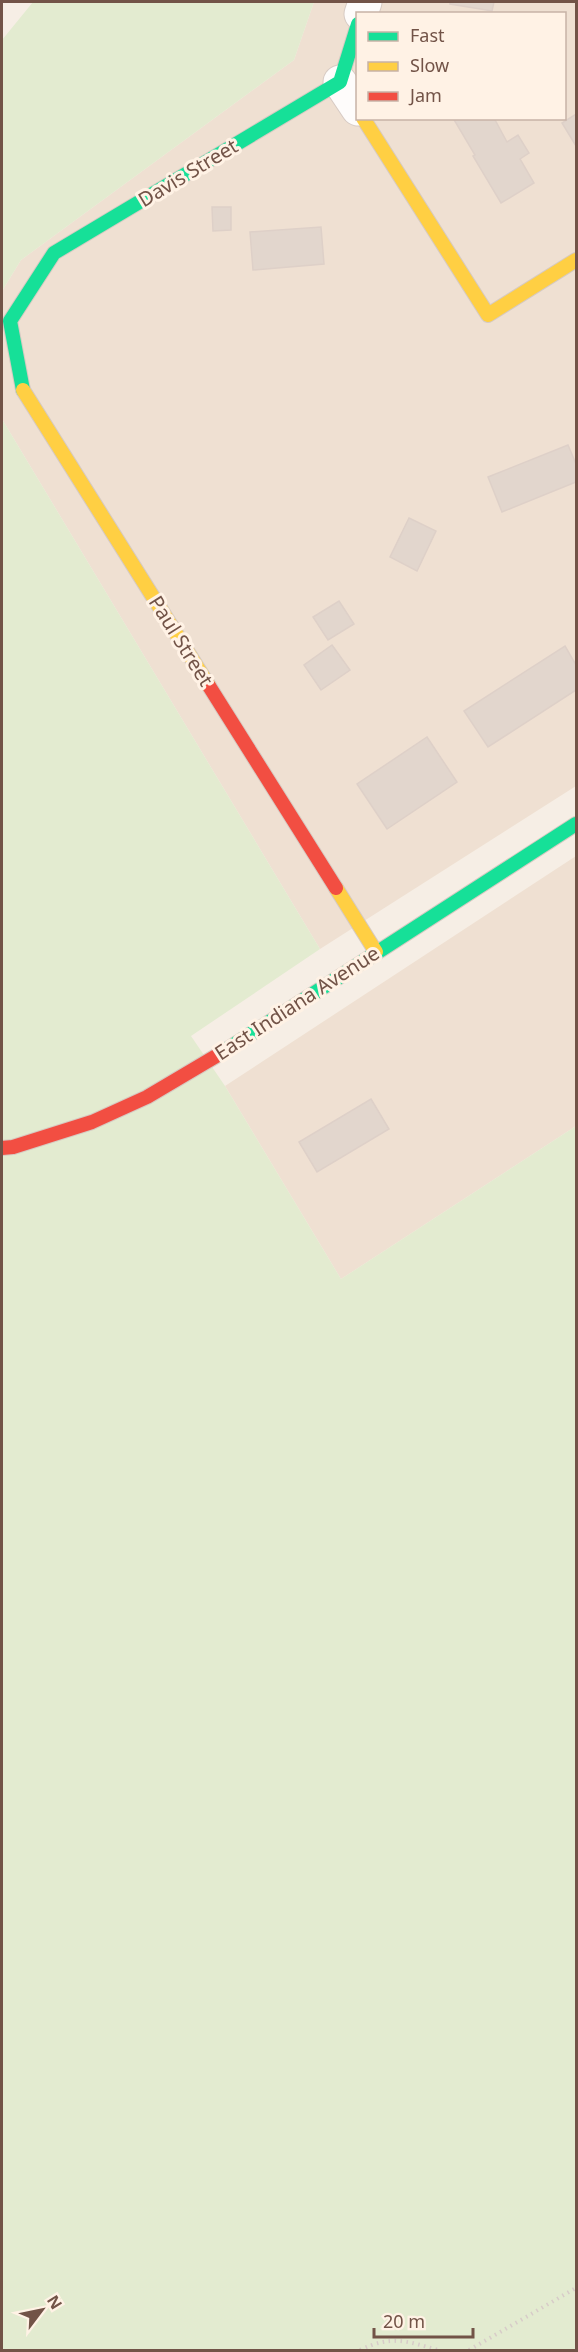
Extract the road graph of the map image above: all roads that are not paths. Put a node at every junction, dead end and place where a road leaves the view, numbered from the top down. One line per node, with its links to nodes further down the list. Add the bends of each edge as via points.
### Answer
1 (356, 27): 2 (street)
2 (340, 82): 3 (street); 6 (street, Davis Street, via 54,253)
3 (356, 108)
4 (364, 120): 5 (street, via 489,315)
5 (576, 260)
6 (10, 321): 8 (street, Paul Street, via 23,390)
7 (576, 824): 8 (street, East Indiana Avenue)
8 (376, 952): 9 (street, East Indiana Avenue, via 147,1097 92,1122)
9 (2, 1148)

